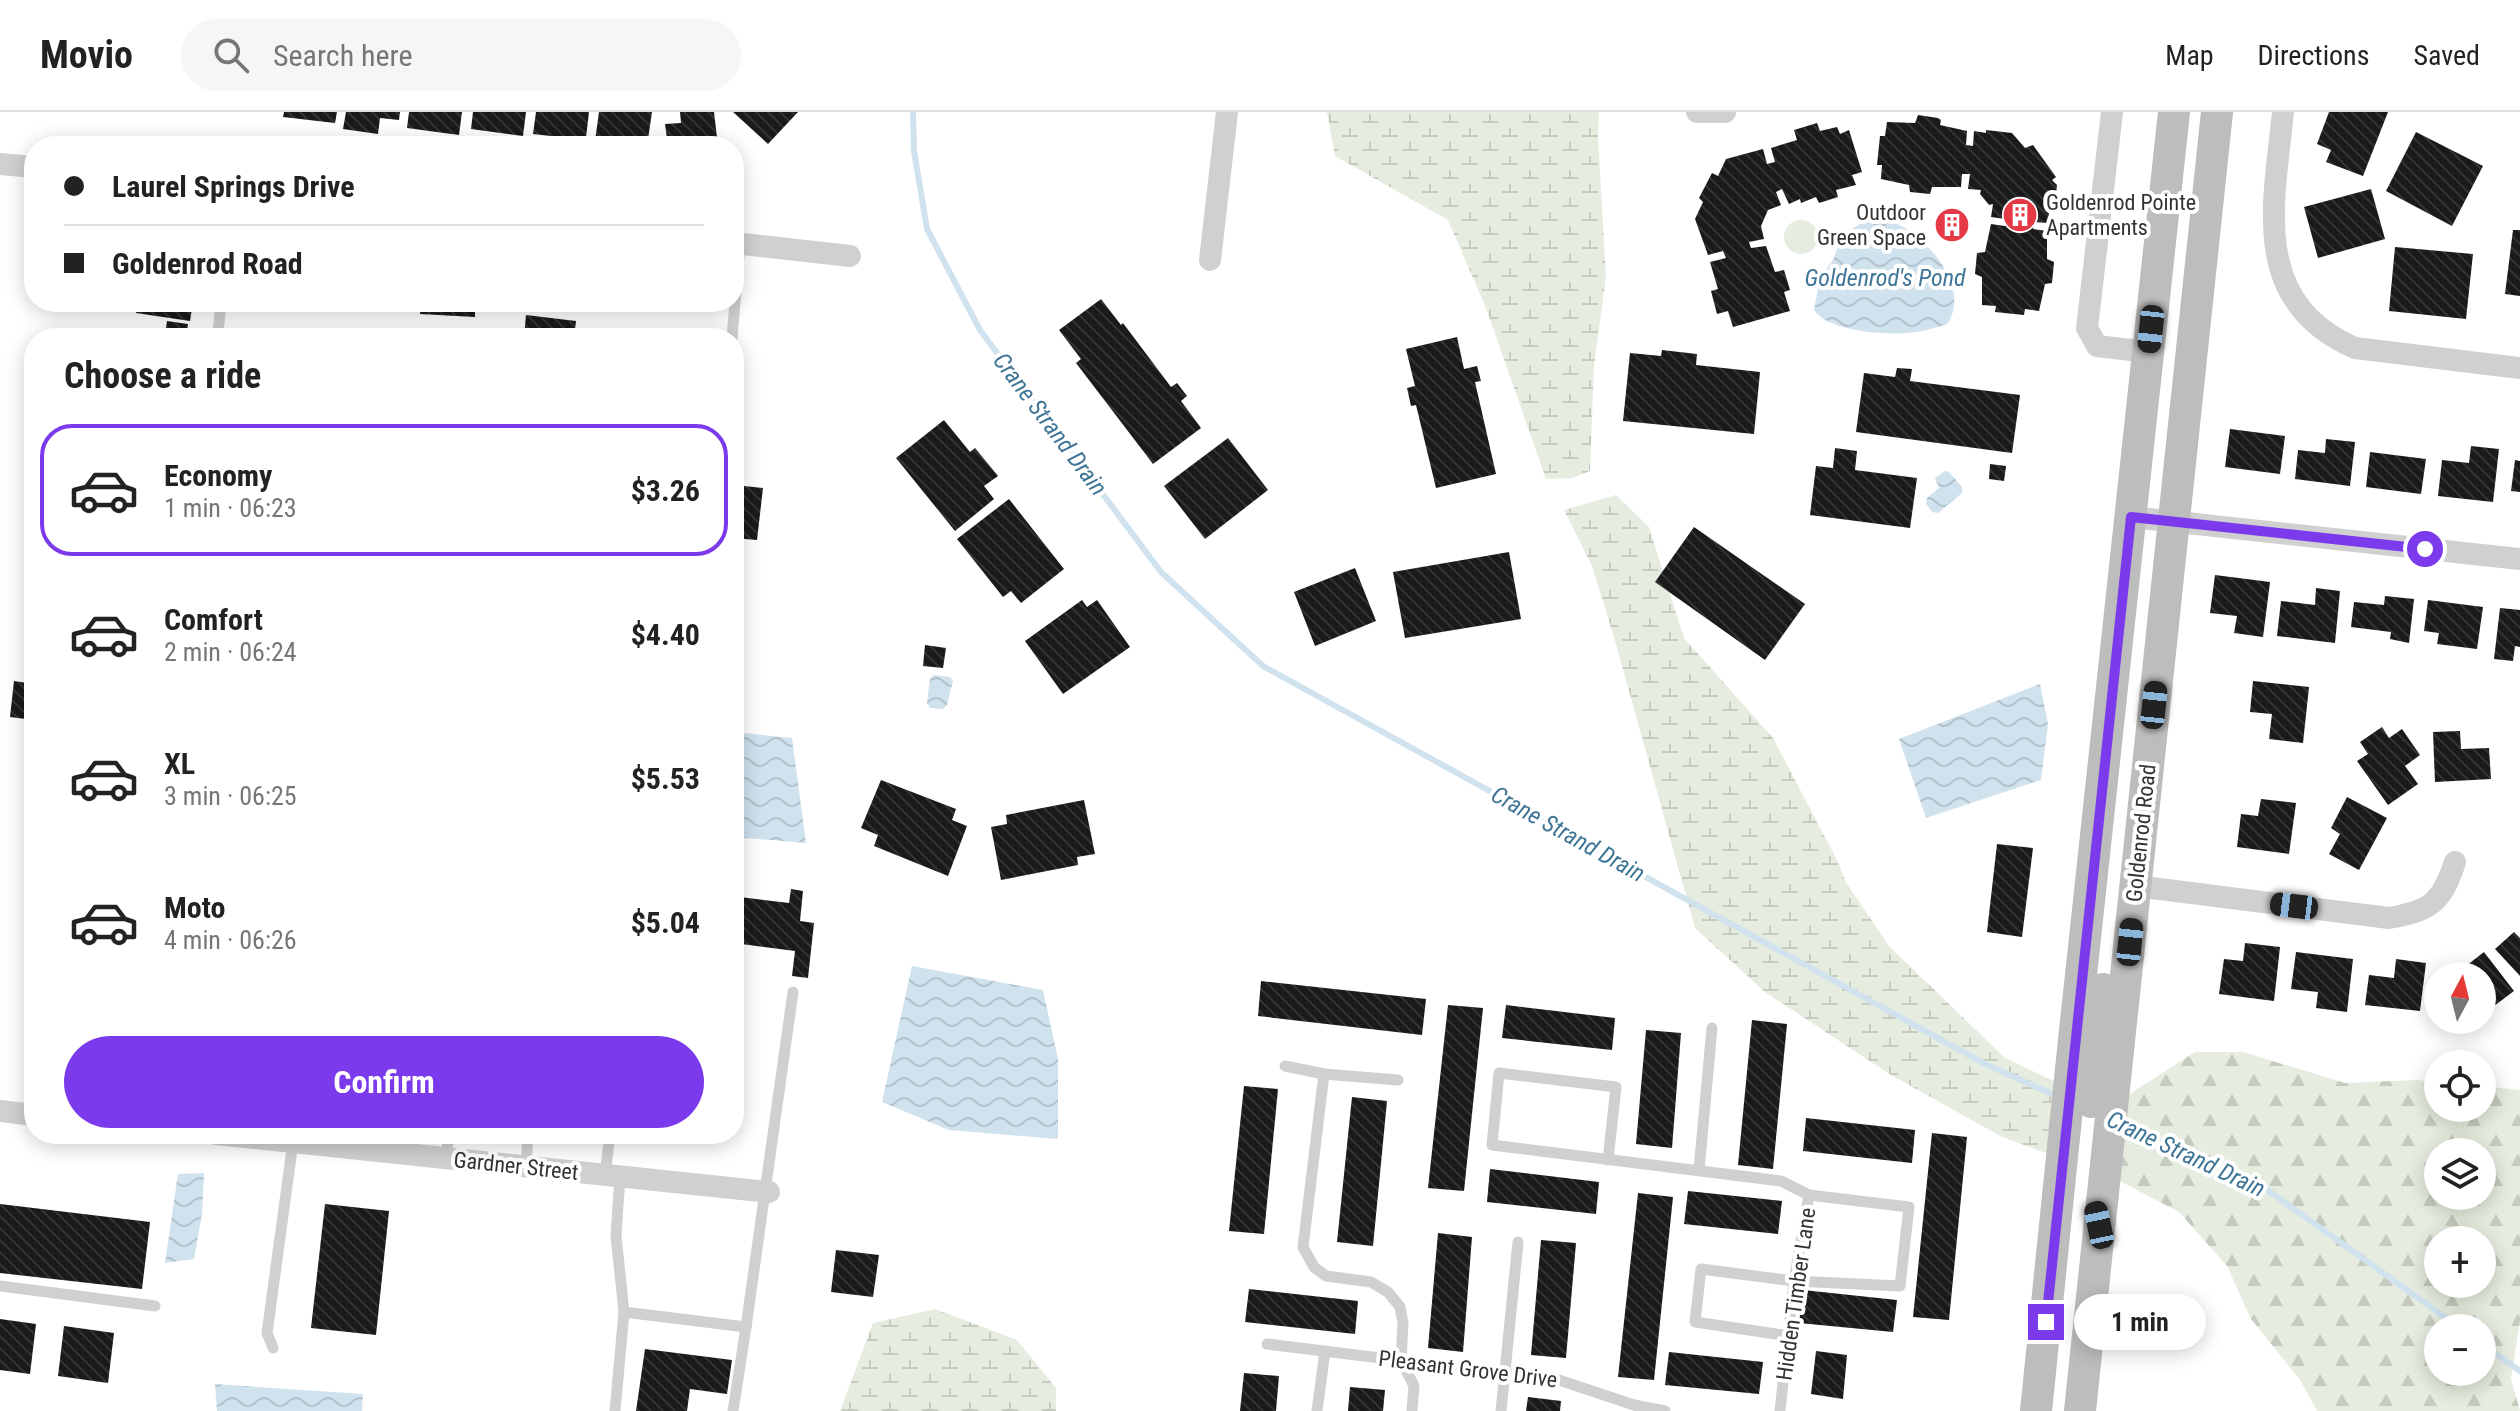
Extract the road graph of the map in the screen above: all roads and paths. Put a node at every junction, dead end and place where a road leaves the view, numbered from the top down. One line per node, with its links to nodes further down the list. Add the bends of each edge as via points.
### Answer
1 (1227, 112): 12 (street)
2 (1697, 112): 3 (street)
3 (1725, 112)
4 (2112, 112): 13 (street, via 2087,328 2097,346)
5 (2174, 112): 13 (main road, Goldenrod Road)
6 (2217, 112): 16 (main road, Goldenrod Road)
7 (2283, 112): 14 (street, via 2274,243 2288,289 2315,323 2355,348)
8 (0, 164): 9 (street)
9 (24, 166)
10 (744, 245): 11 (street)
11 (850, 256)
12 (1210, 260)
13 (2148, 352): 15 (main road, Goldenrod Road)
14 (2520, 368)
15 (2131, 517): 16 (street); 18 (main road, Goldenrod Road)
16 (2173, 521): 17 (street); 20 (main road, Goldenrod Road)
17 (2520, 559)
18 (2123, 591): 20 (main road, via 2116,845 2124,871); 23 (main road, Goldenrod Road, via 2093,873)
19 (2455, 862): 20 (street, via 2446,890 2419,913 2389,918)
20 (2136, 886): 23 (main road, Goldenrod Road)
21 (793, 992): 40 (lane)
22 (1712, 1028): 38 (lane)
23 (2096, 1041): 34 (main road, Goldenrod Road); 34 (main road, Goldenrod Road)
24 (1285, 1066): 25 (lane)
25 (1324, 1074): 26 (lane); 52 (lane, via 1303,1247 1326,1276 1371,1282 1388,1292 1400,1307)
26 (1398, 1080)
27 (0, 1111): 28 (street)
28 (24, 1114)
29 (293, 1144): 50 (lane, via 267,1333)
30 (312, 1144): 35 (street, Gardner Street)
31 (448, 1144): 35 (lane)
32 (527, 1144): 37 (lane)
33 (610, 1144): 39 (lane)
34 (2086, 1145): 61 (main road, Goldenrod Road); 62 (main road, Goldenrod Road, via 2099,1225)
35 (446, 1158): 37 (street, Gardner Street)
36 (1608, 1160): 36 (lane, Hidden Timber Lane, via 1492,1145 1499,1073 1616,1087); 38 (lane, Hidden Timber Lane)
37 (526, 1167): 39 (street, Gardner Street)
38 (1699, 1170): 41 (lane, Hidden Timber Lane, via 1781,1181)
39 (612, 1176): 40 (street, Gardner Street); 46 (lane)
40 (767, 1192): 47 (lane)
41 (1809, 1195): 43 (lane, Hidden Timber Lane); 43 (lane, via 1909,1207 1900,1286)
42 (1518, 1242): 53 (lane)
43 (1794, 1281): 48 (lane, Hidden Timber Lane); 48 (lane, via 1701,1269 1695,1322)
44 (0, 1286): 45 (lane)
45 (155, 1306)
46 (624, 1312): 47 (lane); 54 (lane)
47 (746, 1327): 55 (lane)
48 (1789, 1336): 60 (lane, Hidden Timber Lane)
49 (1267, 1344): 51 (lane, Pleasant Grove Drive)
50 (273, 1348)
51 (1325, 1351): 52 (lane, Pleasant Grove Drive); 56 (lane)
52 (1401, 1360): 53 (lane, Pleasant Grove Drive); 57 (lane, via 1414,1386)
53 (1507, 1373): 58 (lane); 59 (lane, Pleasant Grove Drive, via 1559,1380)
54 (615, 1411)
55 (733, 1411)
56 (1317, 1411)
57 (1412, 1411)
58 (1501, 1411)
59 (1665, 1411)
60 (1780, 1411)
61 (2036, 1411)
62 (2080, 1411)

